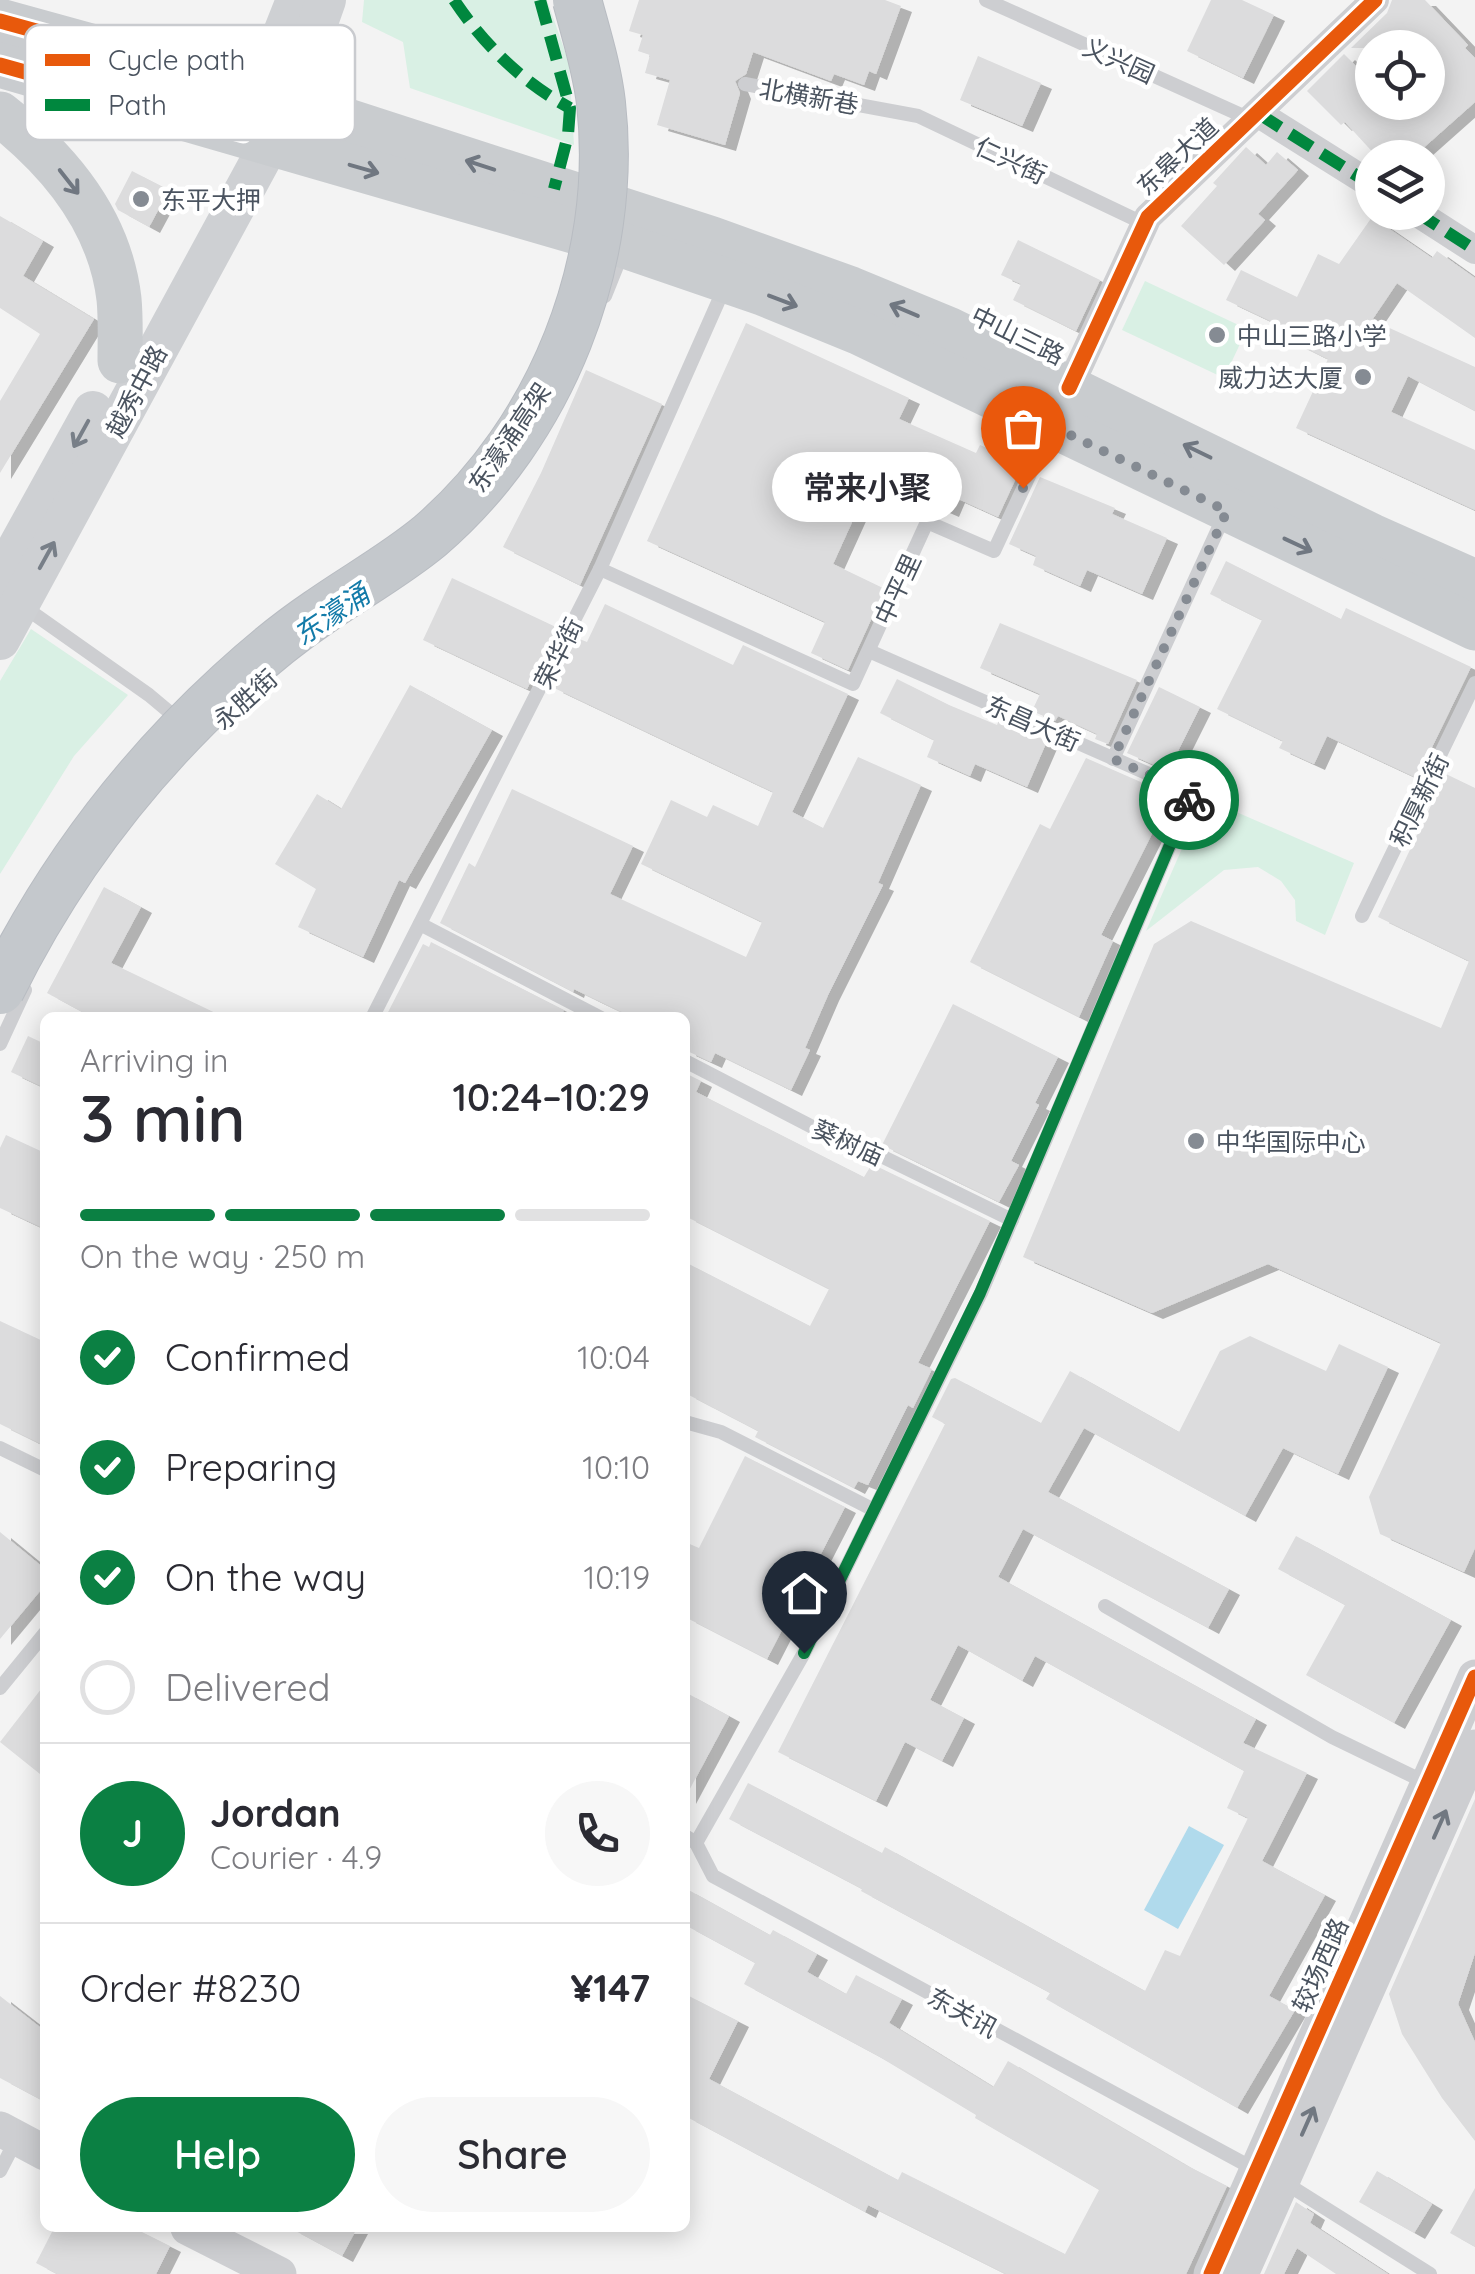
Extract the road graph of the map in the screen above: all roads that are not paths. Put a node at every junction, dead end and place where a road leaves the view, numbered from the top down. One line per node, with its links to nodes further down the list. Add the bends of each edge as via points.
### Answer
1 (296, 0): 8 (main road)
2 (326, 0): 9 (main road)
3 (566, 0): 43 (highway, 东濠涌高架, bridge, via 588,91 600,168 598,205 575,315 535,402 483,477 441,522 270,644 150,759 66,870)
4 (577, 0): 43 (highway, 东濠涌高架, bridge, via 601,102 602,200 579,310 541,395 485,478 439,527 272,646 153,761 84,848 34,927)
5 (986, 0): 16 (lane, 义兴园)
6 (1375, 0): 16 (street, 东皋大道)
7 (0, 20): 10 (main road)
8 (290, 25)
9 (313, 25)
10 (25, 29)
11 (0, 65): 12 (main road)
12 (25, 70)
13 (745, 84): 14 (lane, 北横新巷)
14 (874, 108): 23 (lane, 仁兴街, via 918,116)
15 (0, 114): 17 (main road, one-way to 17)
16 (1256, 117): 22 (street); 23 (street, 东皋大道)
17 (25, 135)
18 (31, 140): 29 (main road, one-way to 29, via 95,219 119,301)
19 (252, 140): 29 (main road, 越秀中路)
20 (254, 140): 34 (main road, 越秀中路, one-way to 20)
21 (340, 140): 24 (main road, 中山三路)
22 (1355, 175)
23 (1145, 224): 30 (street, 东皋大道)
24 (630, 230): 27 (main road, 中山三路); 28 (lane); 30 (main road, 中山三路, one-way to 24, via 898,307 789,266)
25 (1444, 230): 26 (street)
26 (1475, 250)
27 (727, 281): 30 (main road, 中山三路, one-way to 30); 32 (lane, 荣华街)
28 (598, 316)
29 (120, 362): 34 (main road, 越秀中路, one-way to 34)
30 (1061, 407): 31 (main road, 中山三路); 33 (main road, 中山三路, one-way to 30); 37 (lane, 中平里, via 994,551 927,522)
31 (1227, 511): 35 (main road, 中山三路, one-way to 35); 40 (lane)
32 (600, 569): 37 (lane, 中平里, via 853,684); 42 (lane, 荣华街)
33 (1475, 582)
34 (10, 591): 36 (main road, 越秀中路); 39 (lane)
35 (1475, 628)
36 (0, 640)
37 (868, 651): 40 (lane, 东昌大街)
38 (1475, 682): 41 (lane, 积厚新街)
39 (196, 735)
40 (1113, 759): 48 (lane, 东昌大街, via 1192,793)
41 (1362, 916)
42 (420, 924): 44 (lane); 45 (lane, 荣华街)
43 (10, 986): 46 (lane)
44 (574, 1011)
45 (375, 1012)
46 (0, 1044)
47 (690, 1064): 48 (lane, 葵树庙)
48 (1012, 1220): 52 (lane)
49 (690, 1423): 52 (lane, via 720,1432)
50 (0, 1448): 51 (lane)
51 (40, 1468)
52 (874, 1510): 59 (lane, via 804,1653)
53 (1105, 1606): 58 (lane, via 1332,1737)
54 (40, 1639): 56 (lane)
55 (1475, 1676): 58 (street, 较场西路)
56 (0, 1688)
57 (1475, 1747): 62 (street, 较场西路, one-way to 57)
58 (1428, 1783): 62 (street, 较场西路)
59 (690, 1839): 62 (lane, 东关讯, via 713,1876)
60 (21, 2140): 61 (lane)
61 (0, 2172)
62 (1269, 2175): 65 (street, 较场西路); 66 (street, 较场西路); 67 (lane, 东关讯)
63 (196, 2232): 64 (street)
64 (279, 2274)
65 (1211, 2274)
66 (1241, 2274)
67 (1430, 2274)

